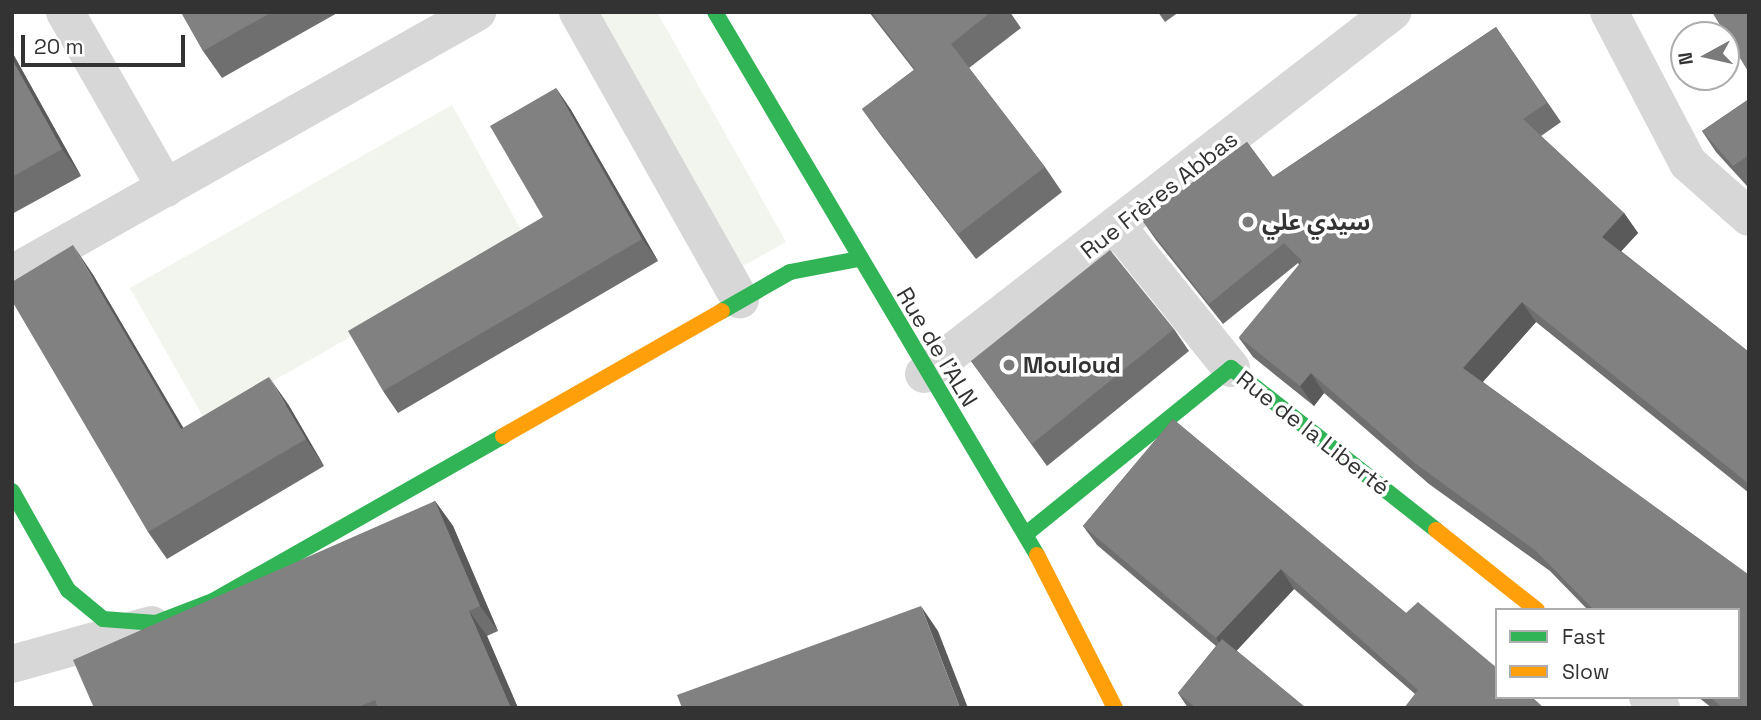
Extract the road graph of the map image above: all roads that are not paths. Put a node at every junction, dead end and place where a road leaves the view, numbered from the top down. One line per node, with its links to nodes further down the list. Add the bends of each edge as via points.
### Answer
1 (65, 12): 7 (street)
2 (477, 12): 7 (street)
3 (578, 12): 12 (street)
4 (715, 12): 10 (street, Rue de l'ALN)
5 (1392, 12): 9 (street, Rue Frères Abbas)
6 (1609, 12): 8 (street, via 1688,163)
7 (166, 188): 11 (street)
8 (1749, 218)
9 (1118, 229): 13 (street); 14 (street, Rue Frères Abbas)
10 (859, 259): 12 (street, via 790,272); 14 (street, Rue de l'ALN)
11 (12, 274)
12 (740, 299): 18 (street, via 213,601)
13 (1231, 368): 16 (street, Rue de la Liberté); 17 (street, Rue de la Liberté)
14 (925, 374): 16 (street, Rue de l'ALN)
15 (12, 491): 18 (street, via 68,590 103,619)
16 (1026, 534): 20 (street, Rue de l'ALN)
17 (1534, 608)
18 (156, 623): 19 (street)
19 (12, 664)
20 (1115, 708)

